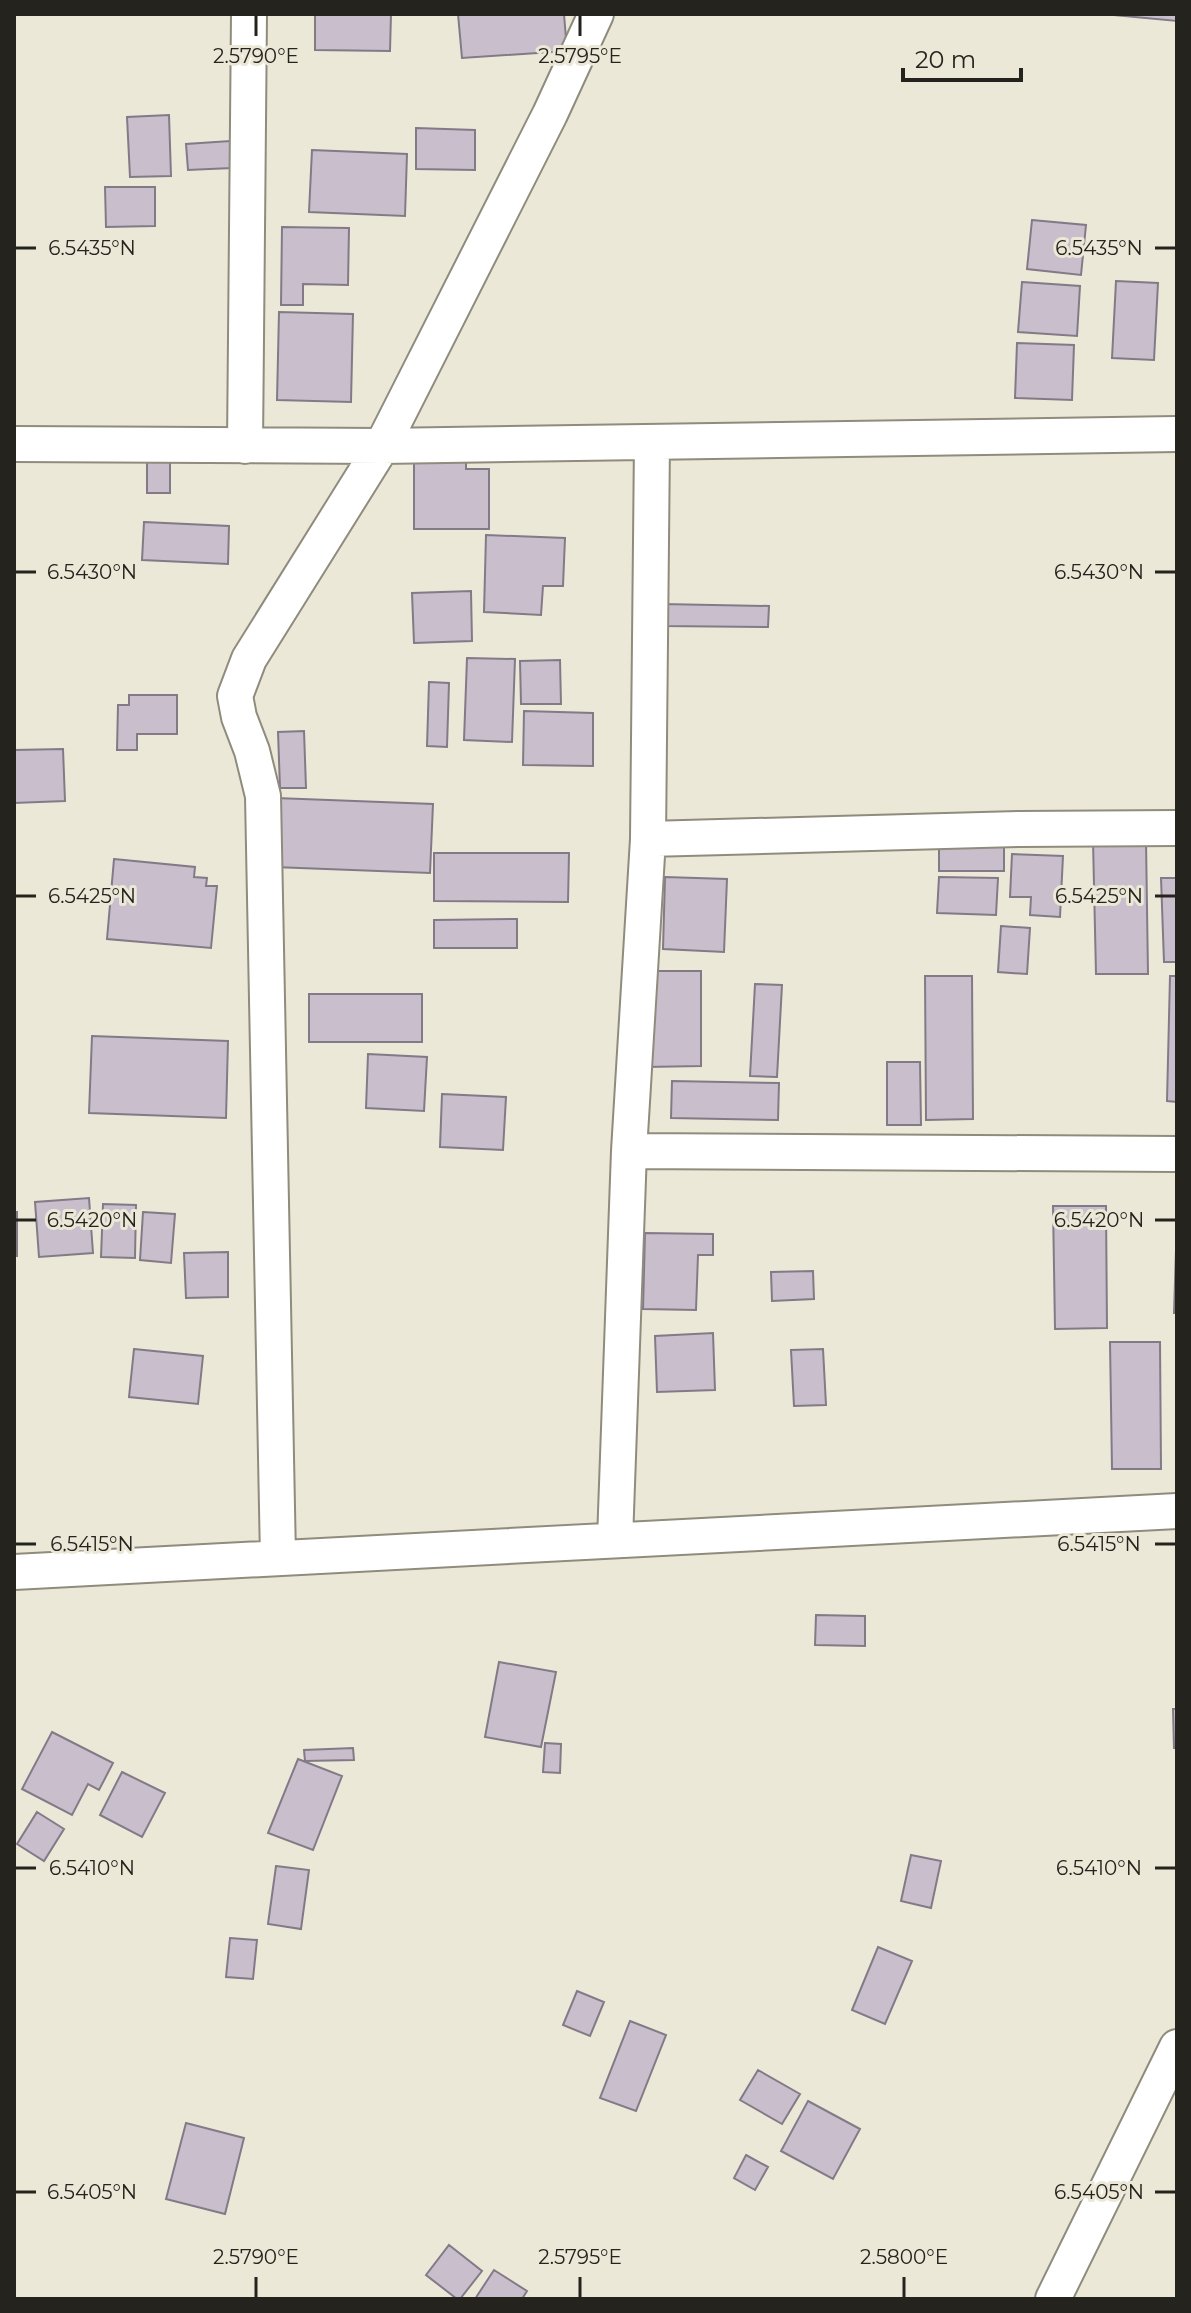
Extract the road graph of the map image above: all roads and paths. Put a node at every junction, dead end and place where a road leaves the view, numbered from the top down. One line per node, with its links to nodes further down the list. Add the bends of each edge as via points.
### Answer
1 (249, 14): 6 (street)
2 (596, 14): 7 (street)
3 (1177, 434): 4 (street)
4 (652, 442): 7 (street); 9 (street)
5 (14, 444): 6 (street)
6 (245, 446): 7 (street)
7 (382, 446): 14 (street, via 249,659 235,696 263,796)
8 (1177, 828): 9 (street)
9 (648, 839): 10 (street)
10 (629, 1151): 11 (street); 13 (street)
11 (1177, 1154)
12 (1177, 1511): 13 (street)
13 (615, 1540): 14 (street)
14 (278, 1558): 15 (street)
15 (14, 1572)
16 (1177, 2047): 17 (street)
17 (1053, 2299)

